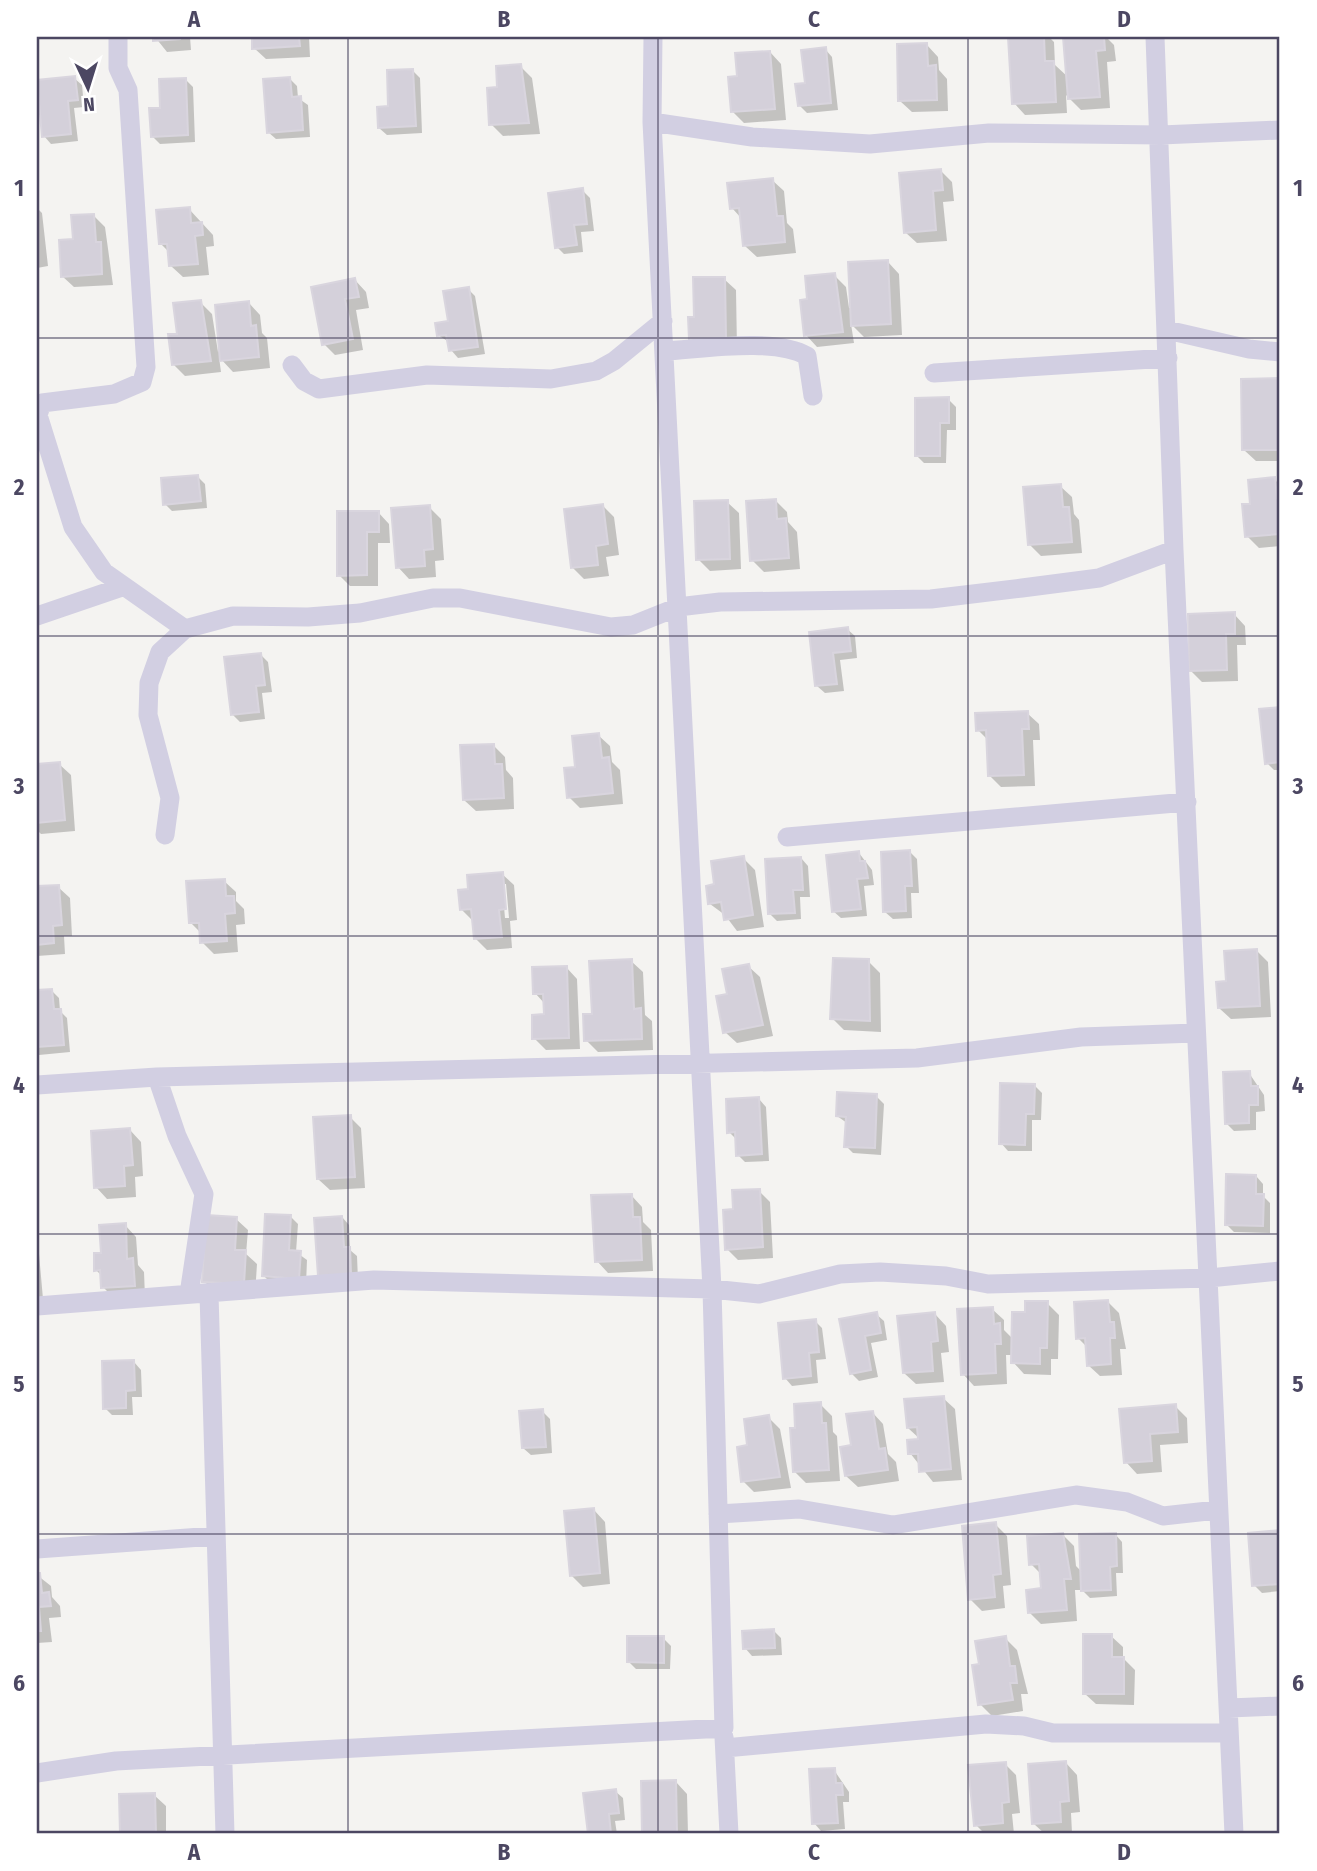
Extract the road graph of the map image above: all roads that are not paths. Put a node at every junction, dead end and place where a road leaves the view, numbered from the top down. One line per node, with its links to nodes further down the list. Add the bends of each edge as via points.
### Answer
1 (118, 37): 16 (street, via 118,68 128,90 146,367 142,382 114,394 41,403 38,415 73,527 103,572)
2 (653, 37): 4 (street)
3 (1155, 37): 6 (street)
4 (652, 122): 6 (street, via 752,137 870,144 989,133); 7 (street)
5 (1280, 130): 6 (street)
6 (1161, 135): 8 (street)
7 (663, 321): 9 (street); 12 (street, via 596,371 551,379 427,375 319,389 304,381)
8 (1167, 330): 10 (street); 11 (street)
9 (664, 351): 14 (street, via 793,349 807,356); 17 (street)
10 (1280, 352)
11 (1168, 358): 13 (street); 15 (street)
12 (292, 365)
13 (934, 373)
14 (813, 396)
15 (1174, 550): 17 (street, via 1099,578 931,599 720,602); 20 (street)
16 (122, 587): 18 (street); 19 (street)
17 (678, 607): 19 (street, via 633,625 611,627 460,598 433,598 360,613 233,616); 24 (street)
18 (37, 616)
19 (185, 629): 21 (street, via 160,652 149,683 148,715 170,798)
20 (1187, 802): 22 (street); 23 (street)
21 (165, 835)
22 (787, 837)
23 (1196, 1033): 24 (street, via 1081,1037 917,1058); 28 (street)
24 (699, 1062): 25 (street); 29 (street)
25 (157, 1077): 26 (street); 30 (street, via 204,1194)
26 (37, 1085)
27 (1280, 1271): 28 (street)
28 (1209, 1278): 29 (street, via 988,1284 880,1272 840,1273 759,1294); 33 (street)
29 (712, 1289): 31 (street, via 374,1280); 34 (street)
30 (189, 1294): 31 (street); 32 (street)
31 (209, 1294): 35 (street)
32 (37, 1306)
33 (1217, 1510): 34 (street, via 1163,1516 1127,1502 1076,1495 894,1525 799,1509); 38 (street)
34 (718, 1514): 40 (street)
35 (215, 1536): 36 (street); 41 (street)
36 (37, 1549)
37 (1280, 1706): 38 (street)
38 (1229, 1708): 39 (street)
39 (1229, 1733): 40 (street, via 1053,1733 986,1724); 45 (street)
40 (724, 1738): 41 (street); 44 (street)
41 (221, 1756): 42 (street, via 116,1760); 43 (street)
42 (37, 1773)
43 (225, 1834)
44 (729, 1834)
45 (1234, 1834)

